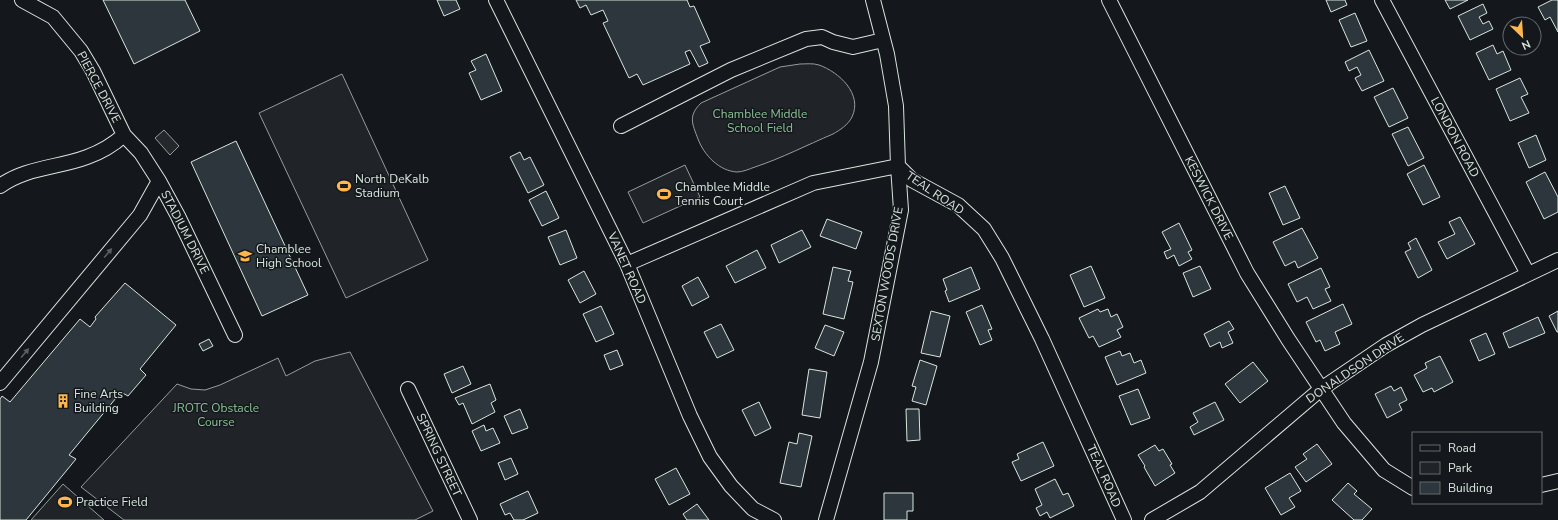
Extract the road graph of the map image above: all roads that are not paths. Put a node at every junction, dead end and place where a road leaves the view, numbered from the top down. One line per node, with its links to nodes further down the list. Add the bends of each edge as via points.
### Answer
1 (22, 0): 8 (street, PIERCE DRIVE, via 53,17 68,35 93,71)
2 (496, 0): 13 (street, VANET ROAD)
3 (873, 0): 6 (street, SEXTON WOODS DRIVE)
4 (1109, 0): 17 (street, KESWICK DRIVE, via 1247,273)
5 (1382, 0): 14 (street, LONDON ROAD)
6 (883, 40): 7 (street, via 853,47 822,37 806,39 731,70); 9 (street, SEXTON WOODS DRIVE, via 896,106)
7 (621, 126)
8 (124, 135): 10 (street, STADIUM DRIVE, via 141,153); 11 (street, PIERCE DRIVE, via 114,144 88,157 19,174)
9 (898, 166): 13 (street, TEAL ROAD, via 813,183); 24 (street, SEXTON WOODS DRIVE, via 901,210 872,362); 25 (street, TEAL ROAD, via 912,180 958,205 984,229 1002,258 1042,339)
10 (159, 180): 15 (street, STADIUM DRIVE); 16 (street, one-way to 10, via 140,215)
11 (0, 186)
12 (1558, 260): 14 (street, DONALDSON DRIVE)
13 (627, 264): 23 (street, VANET ROAD, via 690,416 710,457 752,509)
14 (1528, 274): 17 (street, DONALDSON DRIVE, via 1422,324)
15 (235, 335)
16 (0, 383)
17 (1321, 389): 21 (street, KESWICK DRIVE, via 1344,423 1384,470); 26 (street, DONALDSON DRIVE, via 1200,492)
18 (408, 390): 22 (street, SPRING STREET)
19 (1558, 481): 20 (street)
20 (1542, 486)
21 (1412, 487)
22 (470, 520)
23 (774, 520)
24 (826, 520)
25 (1124, 520)
26 (1152, 520)

